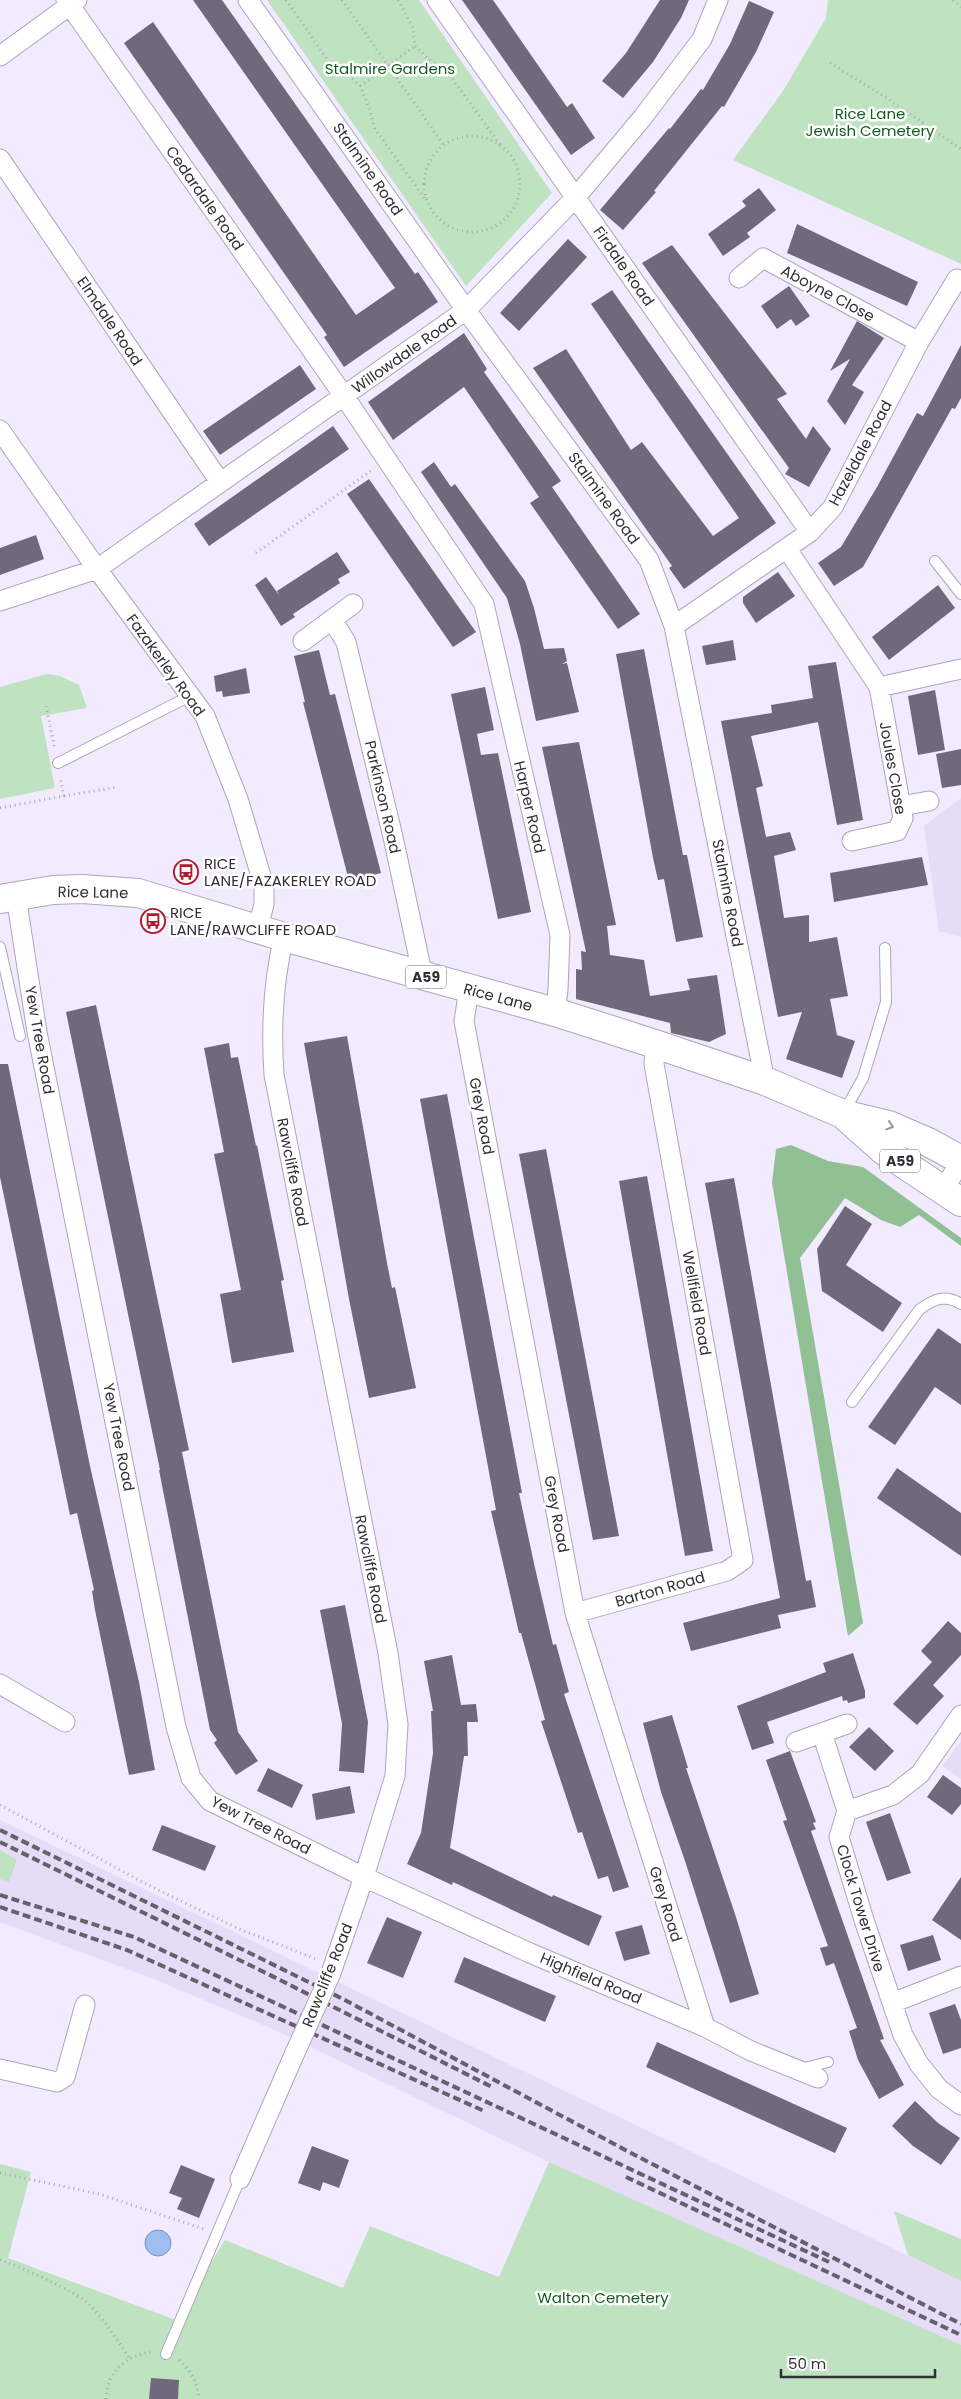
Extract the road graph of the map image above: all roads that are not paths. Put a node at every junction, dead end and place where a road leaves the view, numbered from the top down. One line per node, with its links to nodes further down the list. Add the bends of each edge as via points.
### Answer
1 (248, 0): 10 (street, Stalmine Road)
2 (437, 0): 7 (street, Firdale Road)
3 (718, 0): 7 (street, Willowdale Road, via 702,39 644,117)
4 (71, 2): 5 (street); 12 (street, Cedardale Road)
5 (0, 56)
6 (0, 159): 14 (street, Elmdale Road)
7 (576, 196): 10 (street, Willowdale Road); 15 (street, Firdale Road)
8 (739, 278): 11 (street, Aboyne Close, via 763,258)
9 (957, 279): 11 (street, Hazeldale Road)
10 (466, 310): 12 (street, Willowdale Road); 24 (street, Stalmine Road, via 649,560)
11 (920, 342): 15 (street, Hazeldale Road, via 833,507)
12 (344, 396): 14 (street, Willowdale Road); 22 (street, Cedardale Road)
13 (0, 430): 18 (street, Fazakerley Road)
14 (220, 482): 18 (street, Willowdale Road)
15 (810, 532): 16 (street, Hazeldale Road)
16 (787, 549): 24 (street, Hazeldale Road); 27 (street, Joules Close)
17 (935, 561): 19 (lane)
18 (97, 570): 20 (street, Willowdale Road); 28 (street, Fazakerley Road)
19 (961, 594)
20 (0, 602)
21 (353, 604): 23 (street)
22 (484, 604): 40 (street, Harper Road, via 560,935)
23 (333, 621): 25 (street); 38 (street, Parkinson Road, via 346,642)
24 (674, 626): 43 (street, Stalmine Road)
25 (303, 641)
26 (961, 669): 27 (street)
27 (879, 687): 31 (street, Joules Close)
28 (190, 696): 29 (lane); 34 (street, Fazakerley Road, via 205,716 251,839 264,886 264,904)
29 (58, 763)
30 (929, 801): 31 (street)
31 (901, 806): 32 (street, Joules Close, via 903,818 897,831)
32 (852, 841)
33 (8, 898): 34 (highway, Rice Lane / A59, via 53,890 138,893); 58 (street, Yew Tree Road, via 176,1727 191,1778 210,1801)
34 (258, 928): 35 (highway, Rice Lane / A59)
35 (284, 937): 38 (highway, Rice Lane / A59); 58 (street, Rawcliffe Road, via 279,955 272,1036 274,1074 386,1643 398,1724 395,1776)
36 (0, 947): 41 (lane)
37 (885, 948): 44 (lane, via 886,1002 863,1078)
38 (423, 977): 39 (highway, Rice Lane / A59)
39 (469, 989): 40 (highway, Rice Lane / A59); 50 (street, Grey Road, via 464,1021)
40 (555, 1012): 42 (highway, Rice Lane / A59)
41 (20, 1036)
42 (655, 1044): 43 (highway, Rice Lane / A59); 49 (street, Wellfield Road, via 654,1064)
43 (765, 1081): 44 (highway, Rice Lane / A59)
44 (842, 1114): 45 (highway, Rice Lane / A59, one-way to 45, via 889,1125); 46 (highway, Rice Lane / A59, via 882,1150)
45 (961, 1161): 46 (street)
46 (952, 1195)
47 (961, 1304): 48 (lane, via 945,1298 932,1300 919,1310)
48 (852, 1402)
49 (743, 1560): 50 (street, Barton Road, via 726,1571)
50 (575, 1613): 62 (street, Grey Road)
51 (0, 1684): 53 (street)
52 (961, 1716): 57 (street, via 920,1774 893,1795)
53 (65, 1722)
54 (847, 1724): 55 (street)
55 (822, 1733): 56 (street); 57 (street)
56 (796, 1742)
57 (847, 1811): 60 (street, Clock Tower Drive, via 839,1838)
58 (364, 1877): 62 (street, Highfield Road); 68 (street, Rawcliffe Road, bridge, via 332,1970)
59 (961, 1976): 60 (street)
60 (892, 2002): 67 (street, Clock Tower Drive, via 903,2035 918,2064 939,2089)
61 (85, 2005): 64 (street, via 65,2077 58,2082)
62 (705, 2027): 65 (street, Highfield Road)
63 (828, 2062): 65 (lane)
64 (0, 2069)
65 (798, 2070): 66 (street, Highfield Road)
66 (818, 2078)
67 (961, 2105)
68 (240, 2179): 69 (lane)
69 (166, 2354)

